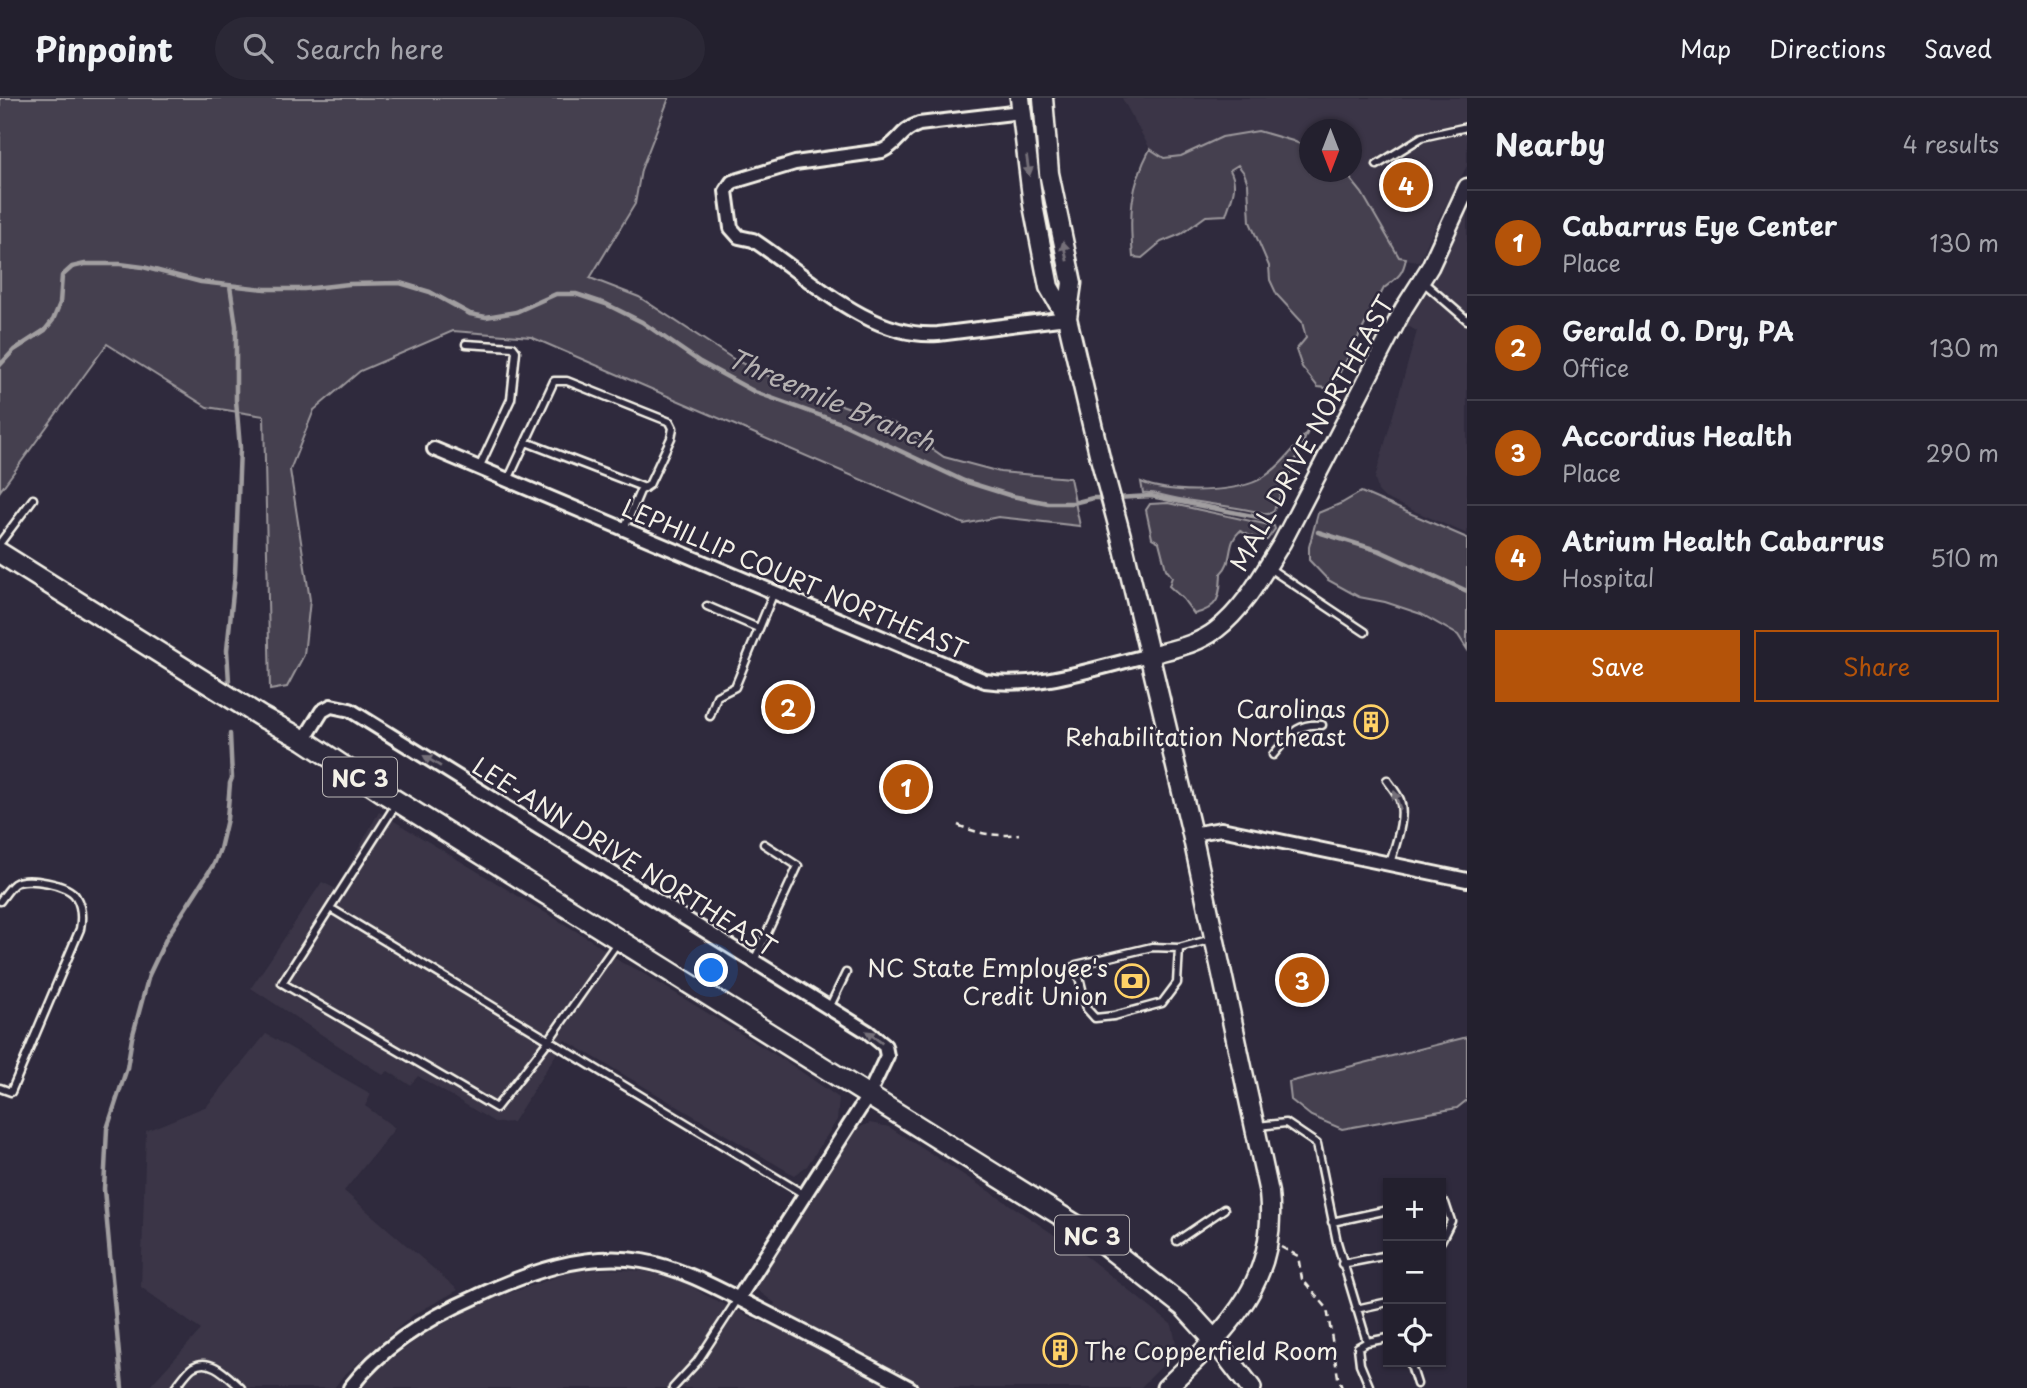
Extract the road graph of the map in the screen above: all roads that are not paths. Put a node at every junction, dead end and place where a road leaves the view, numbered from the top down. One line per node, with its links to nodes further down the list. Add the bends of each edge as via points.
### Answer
1 (1043, 98): 7 (main road, one-way to 1, via 1072,283 1049,173)
2 (1020, 105): 7 (main road, one-way to 7, via 1049,286); 7 (street, via 919,124 882,151 795,163 732,182 726,191 731,228 738,237 753,240 850,309 905,332 938,334)
3 (1467, 127): 4 (lane, via 1422,137)
4 (1377, 166)
5 (1467, 187): 6 (street, MALL DRIVE NORTHEAST)
6 (1422, 281): 8 (lane); 19 (street, MALL DRIVE NORTHEAST)
7 (1067, 318): 24 (main road)
8 (1467, 320)
9 (466, 344): 12 (lane, via 516,351 511,399)
10 (526, 442): 13 (lane); 14 (lane); 14 (lane, via 554,381 567,381 670,422 671,438)
11 (434, 449): 12 (street, LEPHILLIP COURT NORTHEAST)
12 (479, 468): 13 (street, LEPHILLIP COURT NORTHEAST)
13 (508, 480): 16 (street, LEPHILLIP COURT NORTHEAST)
14 (645, 488): 16 (lane)
15 (33, 499): 17 (lane)
16 (624, 529): 20 (street, LEPHILLIP COURT NORTHEAST)
17 (0, 543)
18 (0, 553): 27 (main road, NC 3)
19 (1267, 567): 23 (lane); 24 (street, MALL DRIVE NORTHEAST, via 1216,631)
20 (774, 592): 22 (lane); 24 (street, LEPHILLIP COURT NORTHEAST, via 985,681 1043,680)
21 (707, 606): 22 (lane)
22 (758, 628): 25 (lane, via 735,687 717,696)
23 (1365, 632)
24 (1150, 655): 31 (main road)
25 (710, 716)
26 (1322, 725): 28 (lane, via 1306,723)
27 (304, 740): 30 (main road, NC 3); 40 (street, LEE-ANN DRIVE NORTHEAST, one-way to 27, via 350,710 331,706 323,711)
28 (1273, 755)
29 (1387, 780): 33 (lane, one-way to 29, via 1400,822 1399,798)
30 (398, 802): 36 (lane); 38 (main road, NC 3)
31 (1192, 834): 33 (street, via 1221,829); 37 (main road)
32 (764, 845): 40 (lane, via 798,866)
33 (1390, 864): 34 (street)
34 (1467, 880)
35 (0, 901): 44 (lane, via 13,884 24,880 48,883 75,894 82,915 11,1092)
36 (330, 908): 43 (lane); 43 (lane, via 282,982 496,1108)
37 (1214, 938): 39 (lane); 46 (main road)
38 (619, 940): 43 (lane); 45 (main road, NC 3)
39 (1179, 948): 39 (lane, via 1177,983 1162,1003 1095,1018 1087,1009 1076,965 1152,947)
40 (754, 961): 42 (street, LEE-ANN DRIVE NORTHEAST)
41 (846, 973): 42 (lane)
42 (829, 1008): 45 (street, LEE-ANN DRIVE NORTHEAST, one-way to 42, via 887,1056 885,1046)
43 (548, 1040): 47 (lane)
44 (0, 1088)
45 (868, 1096): 47 (street); 60 (main road, NC 3, via 1110,1248 1184,1307)
46 (1255, 1127): 51 (lane, via 1286,1123 1317,1144); 60 (main road, via 1269,1193 1269,1240 1255,1283 1231,1324)
47 (805, 1195): 56 (street)
48 (1446, 1206): 52 (lane, via 1451,1221)
49 (1224, 1209): 53 (lane)
50 (1383, 1211): 51 (lane)
51 (1332, 1222): 55 (lane)
52 (1446, 1231)
53 (1177, 1241)
54 (1383, 1256): 55 (lane)
55 (1342, 1264): 58 (lane)
56 (738, 1299): 66 (street, via 675,1269 640,1261 580,1261 501,1286 437,1315 399,1340); 67 (lane, via 697,1362); 68 (street)
57 (1383, 1303): 58 (lane)
58 (1356, 1309): 61 (lane)
59 (1383, 1339): 61 (lane)
60 (1215, 1340): 69 (main road); 70 (main road, NC 3)
61 (1367, 1342): 71 (lane, via 1358,1347)
62 (1412, 1367): 63 (lane)
63 (1417, 1384)
64 (175, 1388): 65 (lane, via 194,1366 205,1364 217,1367)
65 (241, 1388)
66 (350, 1388)
67 (673, 1388)
68 (910, 1388)
69 (1166, 1388)
70 (1251, 1388)
71 (1370, 1388)

